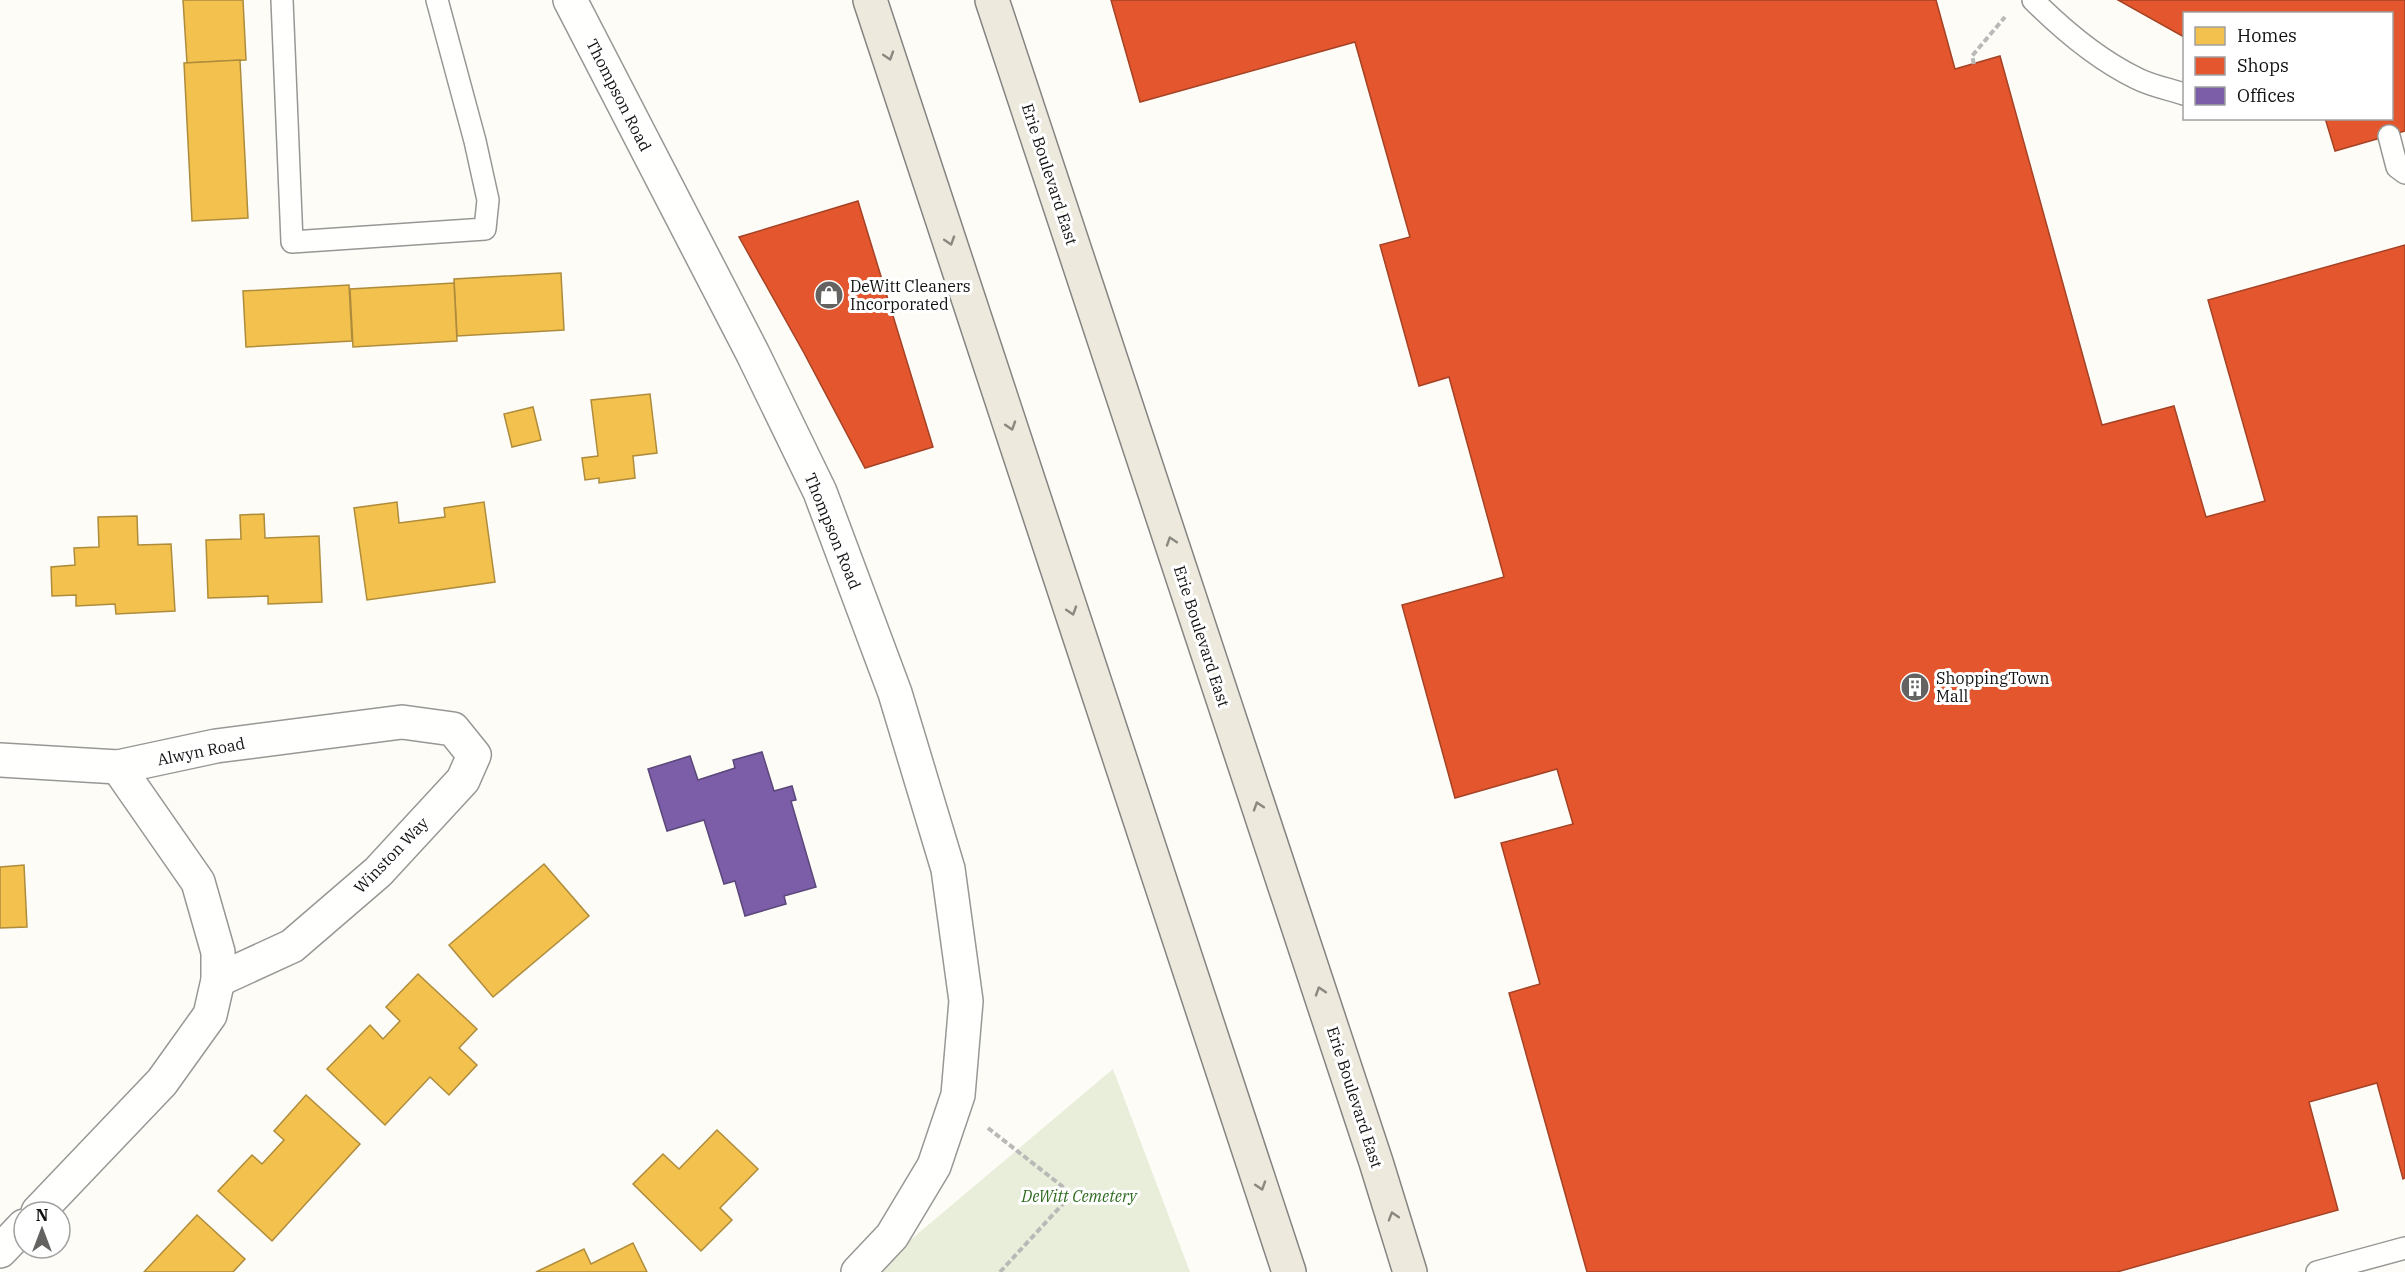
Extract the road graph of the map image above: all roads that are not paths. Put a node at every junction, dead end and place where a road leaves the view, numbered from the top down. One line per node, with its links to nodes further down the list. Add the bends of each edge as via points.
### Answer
1 (282, 0): 2 (lane, via 292,242 485,229 488,200)
2 (436, 0)
3 (570, 0): 18 (street, Thompson Road, via 820,492 895,693 948,869 966,1001 958,1095 934,1166 892,1236)
4 (870, 0): 19 (main road, one-way to 19)
5 (992, 0): 20 (main road, Erie Boulevard East, one-way to 5)
6 (2033, 0): 7 (lane, via 2093,53 2138,79)
7 (2183, 94)
8 (2389, 136): 9 (lane, via 2397,167)
9 (2405, 173)
10 (402, 722): 12 (street, Alwyn Road, via 216,746); 13 (street, Winston Way, via 453,729 474,755 463,780 378,872 292,946)
11 (0, 760): 12 (street, Alwyn Road)
12 (118, 767): 13 (street, via 198,882 218,952)
13 (218, 980): 14 (street, via 210,1015 162,1082)
14 (49, 1200)
15 (12, 1238): 17 (street)
16 (2405, 1248): 21 (lane)
17 (0, 1251)
18 (858, 1272)
19 (1289, 1272)
20 (1410, 1272)
21 (2317, 1272)

